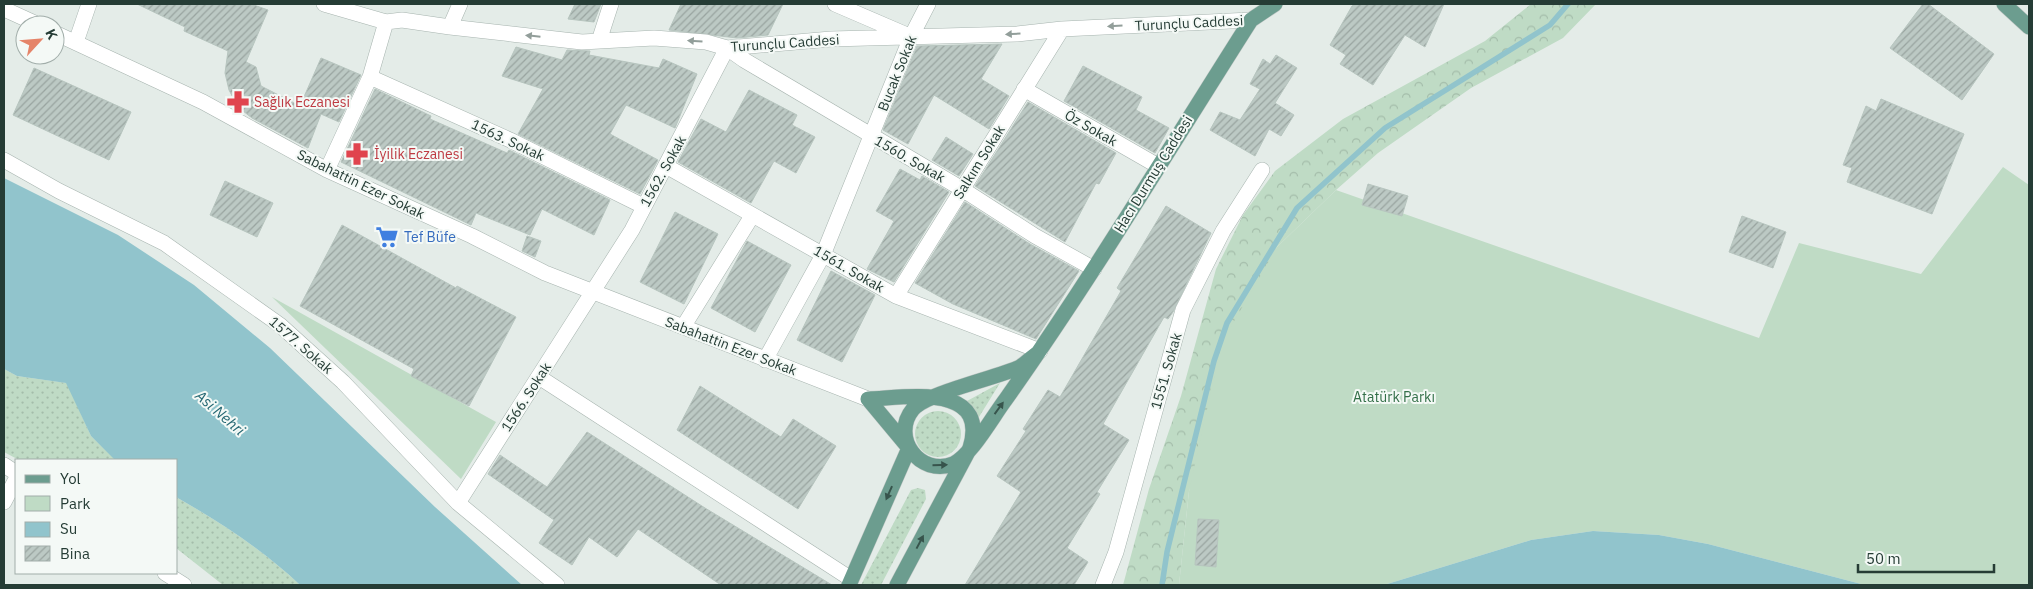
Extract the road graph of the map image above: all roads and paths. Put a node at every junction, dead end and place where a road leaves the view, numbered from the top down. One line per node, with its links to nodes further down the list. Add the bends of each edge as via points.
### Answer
1 (89, 4): 19 (street)
2 (324, 4): 12 (street, Turunçlu Caddesi)
3 (460, 4): 13 (street)
4 (611, 4): 18 (street)
5 (836, 4): 17 (street)
6 (928, 4): 17 (street, Bucak Sokak)
7 (1275, 4): 11 (main road, Hacı Durmuş Caddesi)
8 (2004, 4): 14 (main road)
9 (4, 9): 10 (street)
10 (17, 15)
11 (1251, 20): 15 (street, Turunçlu Caddesi, one-way to 15); 26 (main road, Hacı Durmuş Caddesi)
12 (386, 22): 13 (street, Turunçlu Caddesi, via 402,20); 21 (street)
13 (450, 27): 18 (street, Turunçlu Caddesi, one-way to 13, via 582,42)
14 (2029, 27)
15 (1062, 29): 17 (street, Turunçlu Caddesi, one-way to 17, via 1017,34); 22 (street, Salkım Sokak)
16 (65, 37): 19 (street, Sabahattin Ezer Sokak)
17 (911, 37): 20 (street, Turunçlu Caddesi, via 831,39); 23 (street, Bucak Sokak)
18 (599, 41): 20 (street, Turunçlu Caddesi, one-way to 18, via 706,42 654,38)
19 (76, 42): 27 (street, Sabahattin Ezer Sokak, via 204,102)
20 (727, 48): 23 (street, 1560. Sokak); 25 (street, 1562. Sokak)
21 (370, 77): 27 (street); 30 (street, 1563. Sokak, via 510,140)
22 (1024, 89): 26 (street, Öz Sokak); 29 (street, Salkım Sokak)
23 (871, 136): 29 (street, 1560. Sokak); 32 (street, Bucak Sokak)
24 (4, 160): 48 (street, 1577. Sokak, via 164,243 280,325 343,382)
25 (666, 166): 30 (street, 1562. Sokak); 31 (street, 1561. Sokak)
26 (1158, 166): 33 (main road, Hacı Durmuş Caddesi)
27 (327, 170): 34 (street, Sabahattin Ezer Sokak, via 545,273)
28 (1262, 170): 54 (street, 1551. Sokak, via 1223,232 1183,310 1116,552)
29 (962, 189): 33 (street, 1560. Sokak); 35 (street, Salkım Sokak)
30 (643, 206): 34 (street, 1562. Sokak)
31 (752, 216): 32 (street, 1561. Sokak); 36 (street)
32 (823, 255): 35 (street, 1561. Sokak); 38 (street, Bucak Sokak)
33 (1094, 269): 37 (main road, Hacı Durmuş Caddesi)
34 (594, 292): 36 (street, Sabahattin Ezer Sokak); 39 (street, 1566. Sokak)
35 (896, 296): 37 (street, 1561. Sokak)
36 (683, 327): 38 (street, Sabahattin Ezer Sokak)
37 (1039, 352): 40 (main road, Hacı Durmuş Caddesi, via 1021,366); 43 (main road, Hacı Durmuş Caddesi, one-way to 37)
38 (765, 360): 41 (street, Sabahattin Ezer Sokak)
39 (539, 377): 48 (street, 1566. Sokak); 50 (street)
40 (935, 397): 41 (main road, Sabahattin Ezer Sokak); 42 (main road, Hacı Durmuş Caddesi, via 921,402 908,416 905,436); 43 (main road, Hacı Durmuş Caddesi, via 953,400 970,415 974,437)
41 (868, 399): 42 (main road, Sabahattin Ezer Sokak)
42 (909, 448): 43 (main road, Hacı Durmuş Caddesi, one-way to 43, via 922,462 944,467 964,457); 50 (main road, Hacı Durmuş Caddesi, one-way to 50)
43 (970, 448): 53 (main road, Hacı Durmuş Caddesi, one-way to 43)
44 (4, 465): 45 (street)
45 (15, 473)
46 (15, 481): 47 (street)
47 (4, 502)
48 (458, 502): 52 (street, 1577. Sokak)
49 (167, 574): 51 (street)
50 (850, 582)
51 (184, 585)
52 (557, 585)
53 (897, 585)
54 (1103, 585)

